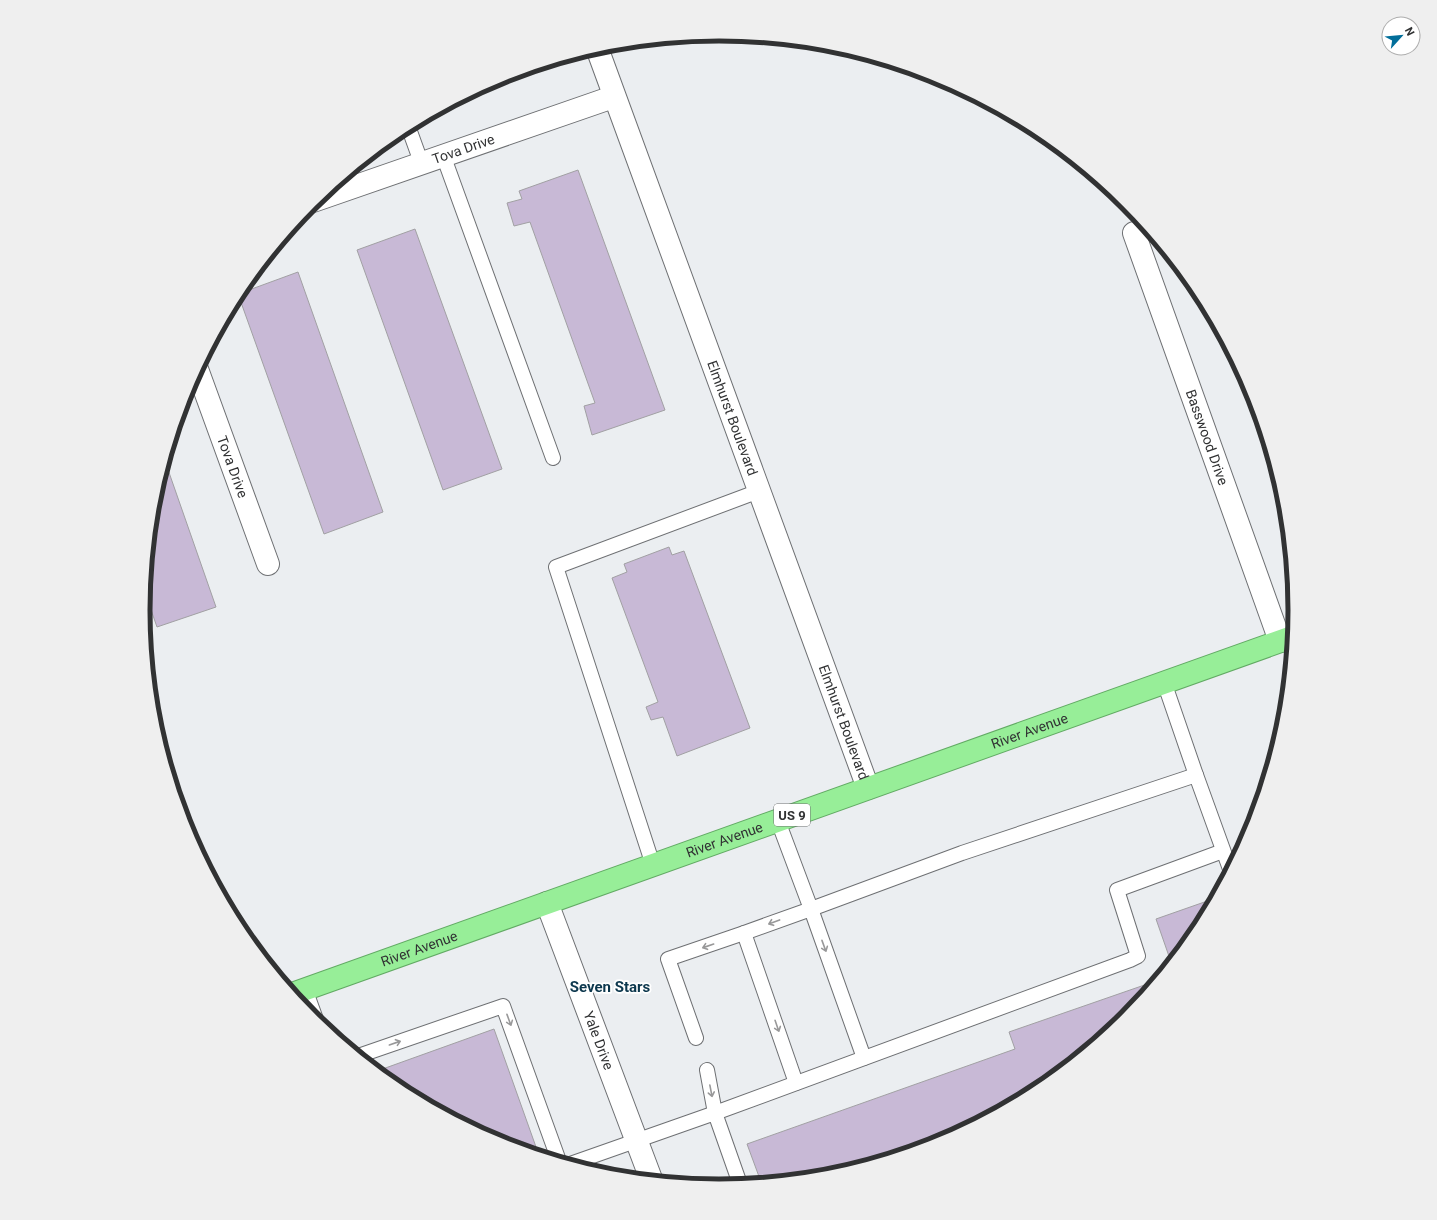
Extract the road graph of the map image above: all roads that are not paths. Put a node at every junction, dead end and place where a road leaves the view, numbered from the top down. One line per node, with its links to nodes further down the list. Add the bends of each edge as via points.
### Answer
1 (599, 54): 2 (street, Elmhurst Boulevard)
2 (613, 97): 4 (street, Tova Drive); 10 (street, Elmhurst Boulevard)
3 (410, 132): 5 (lane)
4 (443, 155): 5 (street, Tova Drive); 9 (lane)
5 (421, 162): 6 (street, Tova Drive)
6 (329, 195)
7 (1134, 233): 12 (street, Basswood Drive)
8 (200, 377): 11 (street, Tova Drive)
9 (553, 458)
10 (759, 491): 15 (street, Elmhurst Boulevard); 19 (lane, via 556,567)
11 (268, 564)
12 (1286, 639): 13 (highway, River Avenue / US 9)
13 (1164, 682): 14 (lane); 15 (highway, River Avenue / US 9)
14 (1196, 775): 17 (lane); 21 (lane, via 962,853)
15 (868, 788): 16 (highway, River Avenue / US 9)
16 (778, 821): 19 (highway, River Avenue / US 9); 21 (lane)
17 (1223, 851): 18 (lane); 26 (lane, via 1117,890 1138,956)
18 (1228, 864)
19 (653, 865): 20 (highway, River Avenue / US 9)
20 (547, 903): 23 (highway, River Avenue / US 9); 30 (street, Yale Drive)
21 (811, 909): 22 (lane, one-way to 22); 26 (lane, one-way to 26)
22 (744, 933): 24 (lane, one-way to 24, via 668,959); 28 (lane, one-way to 28)
23 (298, 992)
24 (696, 1038)
25 (363, 1054): 31 (lane, one-way to 31, via 503,1006)
26 (864, 1058): 28 (lane)
27 (707, 1070): 29 (lane, one-way to 29)
28 (796, 1083): 29 (lane)
29 (715, 1113): 30 (lane); 34 (lane)
30 (636, 1140): 32 (lane); 33 (street, Yale Drive)
31 (557, 1156)
32 (577, 1161)
33 (649, 1175)
34 (738, 1178)

